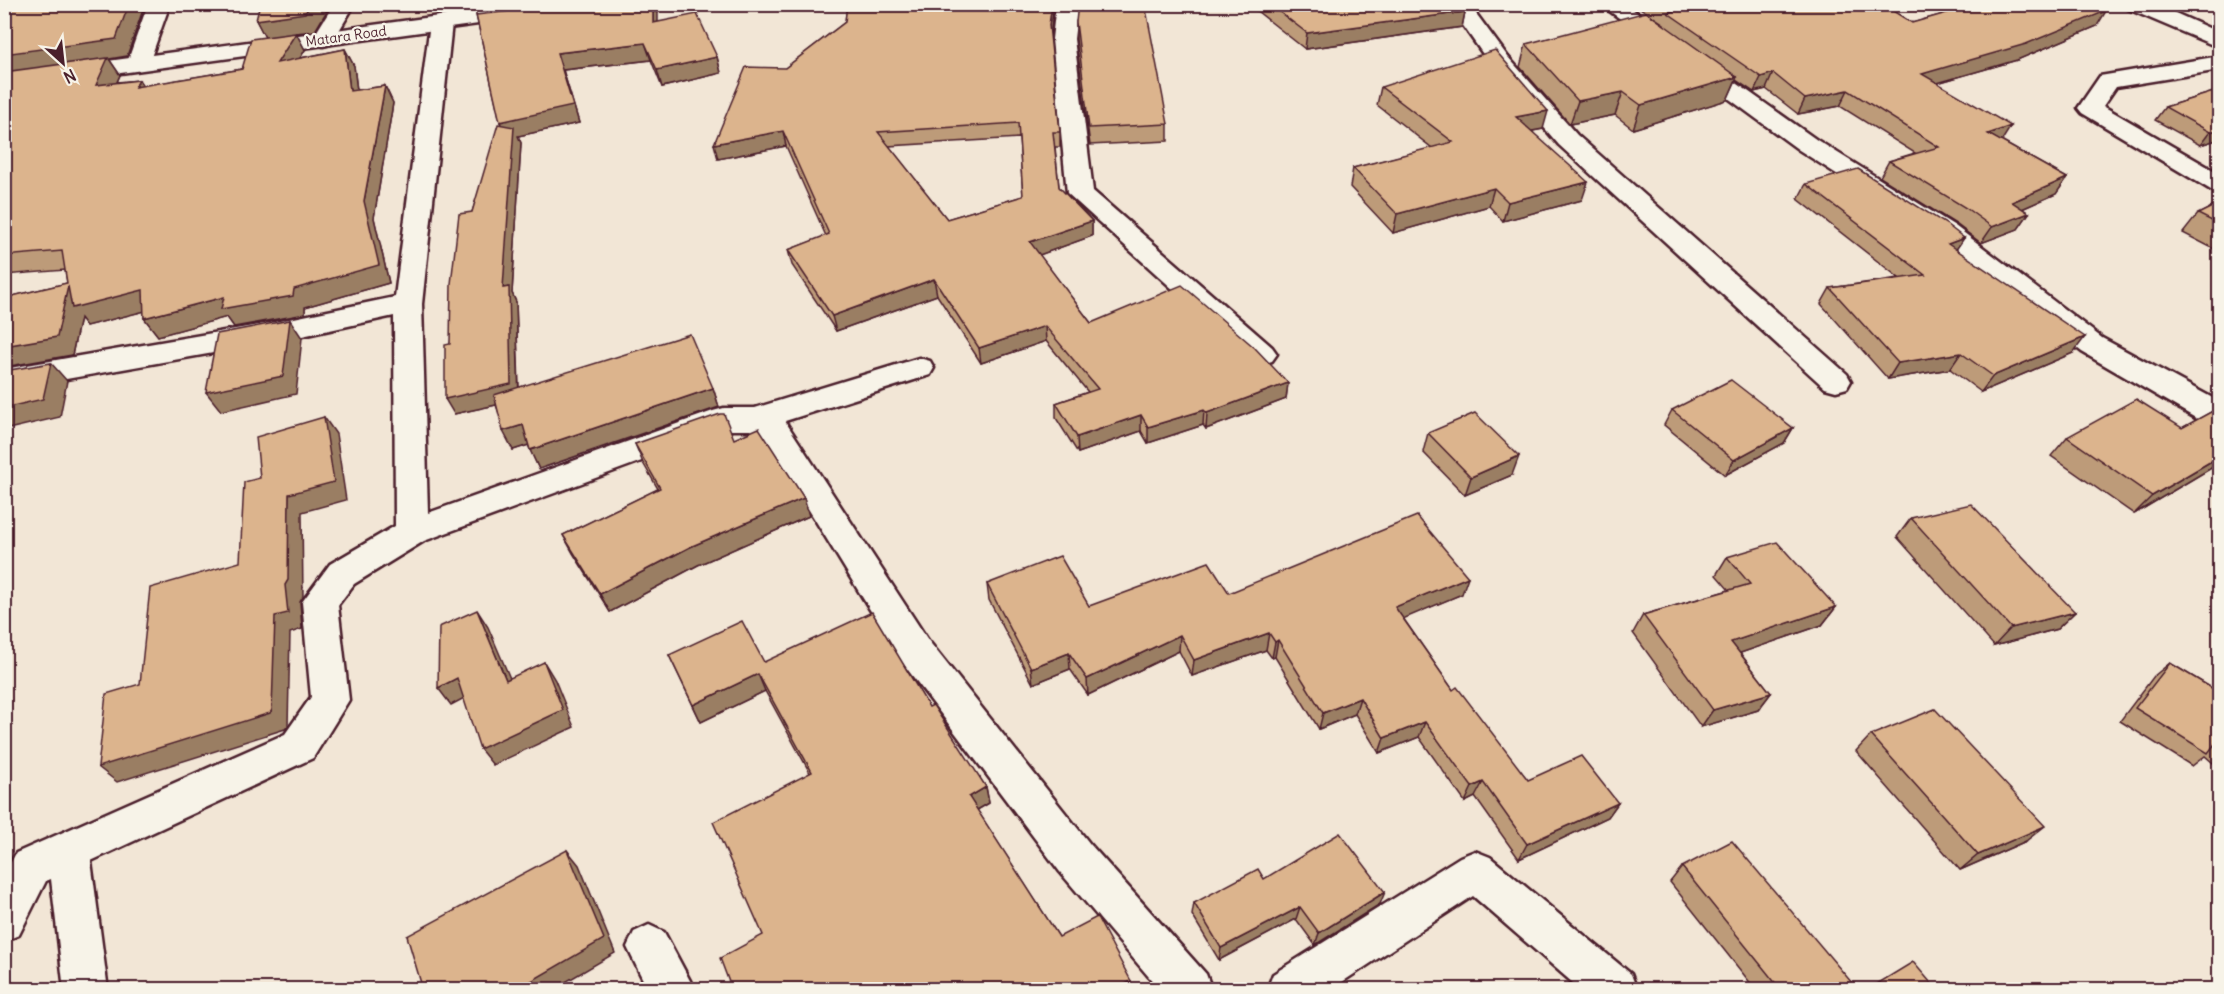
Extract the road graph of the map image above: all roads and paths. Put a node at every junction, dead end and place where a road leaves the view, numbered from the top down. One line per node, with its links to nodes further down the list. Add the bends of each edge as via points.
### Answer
1 (159, 4): 12 (main road)
2 (345, 4): 10 (main road)
3 (580, 4): 8 (main road, Matara Road)
4 (1067, 4): 17 (main road, via 1063,39 1080,193)
5 (1458, 4): 20 (main road, via 1500,62 1568,140)
6 (1610, 4): 21 (main road, via 1808,145 1946,232 2092,345 2210,412)
7 (2136, 4): 11 (main road)
8 (524, 8): 9 (main road, Matara Road)
9 (441, 23): 10 (main road, Matara Road); 16 (main road)
10 (323, 39): 12 (main road, Matara Road)
11 (2220, 41)
12 (138, 63): 14 (main road, Matara Road)
13 (2220, 63): 15 (main road, via 2108,81 2090,108)
14 (4, 82)
15 (2220, 185)
16 (408, 304): 19 (main road); 23 (main road)
17 (1262, 354)
18 (919, 368): 22 (main road)
19 (4, 380)
20 (1836, 381)
21 (2220, 413)
22 (755, 419): 23 (main road, via 724,419); 29 (main road, via 776,430 922,660 1075,858)
23 (412, 532): 24 (main road, via 342,574 320,602 330,700 299,746)
24 (69, 850): 25 (main road, via 31,867); 27 (main road)
25 (4, 920)
26 (649, 948): 28 (main road)
27 (86, 990)
28 (673, 990)
29 (1190, 990)
30 (1289, 990): 31 (main road, via 1475,871)
31 (1615, 990)

